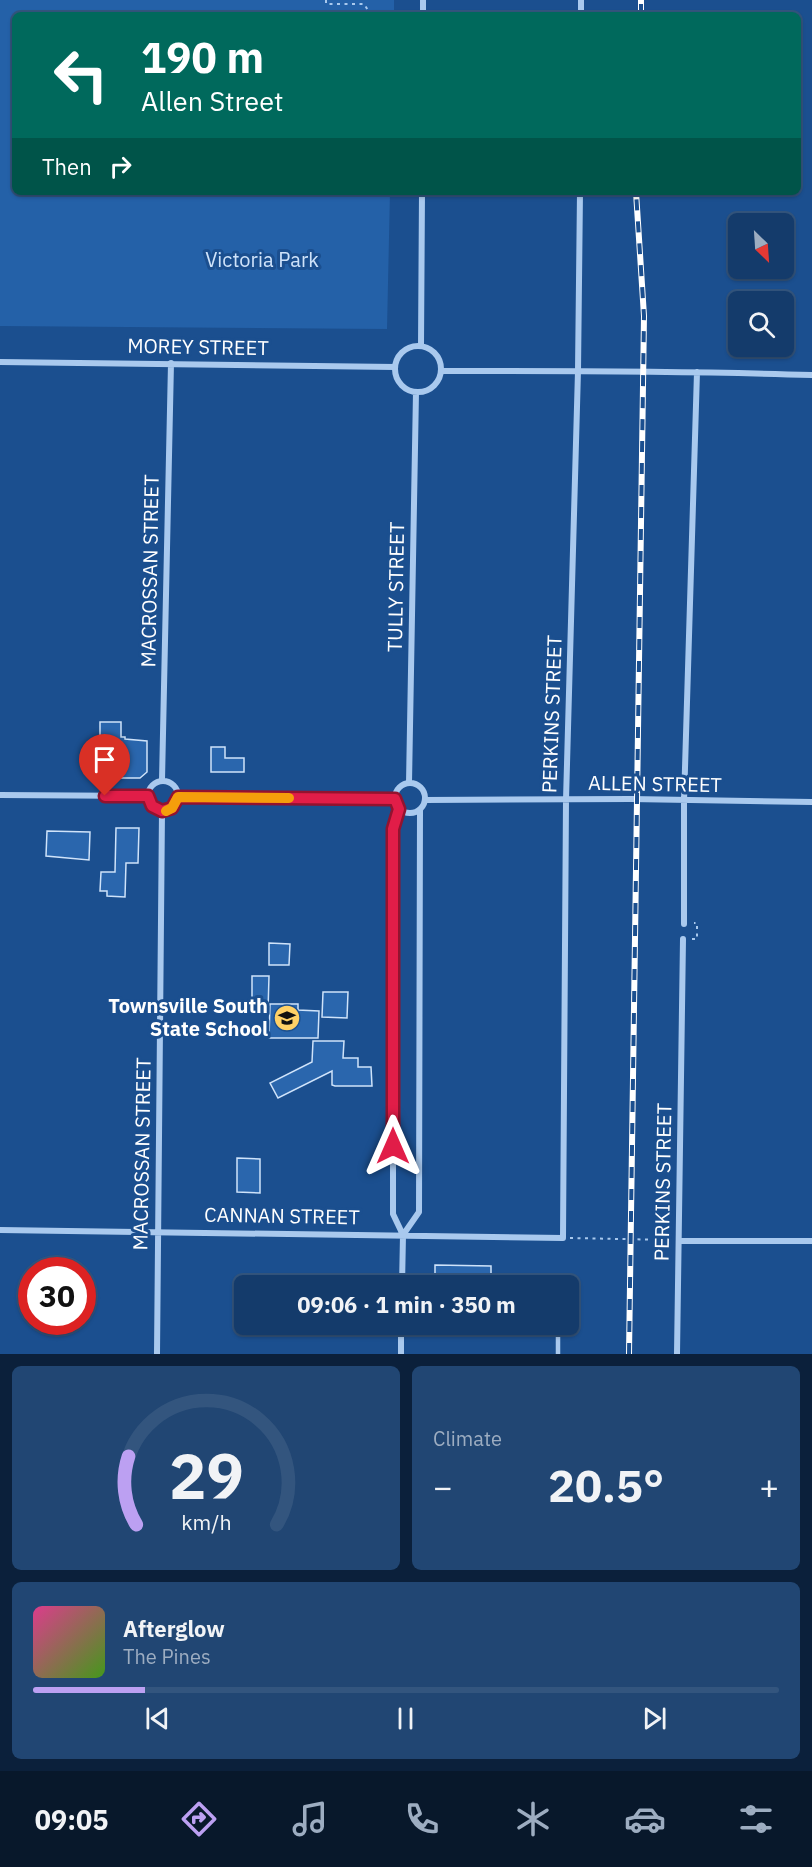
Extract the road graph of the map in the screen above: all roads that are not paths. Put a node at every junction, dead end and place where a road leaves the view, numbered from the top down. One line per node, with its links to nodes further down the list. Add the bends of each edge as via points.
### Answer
1 (422, 195): 3 (street)
2 (580, 195): 8 (street, PERKINS STREET)
3 (421, 346): 6 (street, via 406,349); 7 (street, via 434,351)
4 (0, 362): 5 (street, MOREY STREET)
5 (171, 363): 6 (street, MOREY STREET); 12 (street, MACROSSAN STREET)
6 (395, 367): 11 (street, via 403,386)
7 (442, 371): 8 (street); 11 (street, via 436,384)
8 (578, 371): 9 (street); 19 (street, PERKINS STREET)
9 (697, 372): 10 (street); 20 (street)
10 (812, 375)
11 (416, 392): 13 (street, TULLY STREET)
12 (162, 780): 15 (street, via 151,786); 16 (street, via 174,785)
13 (409, 783): 17 (street, via 401,785); 18 (street, via 421,788)
14 (0, 795): 15 (street)
15 (148, 796): 24 (street, via 152,806)
16 (178, 797): 17 (street); 24 (street, via 172,808)
17 (395, 799): 22 (street)
18 (425, 800): 19 (street, ALLEN STREET); 23 (street)
19 (566, 800): 20 (street, ALLEN STREET); 30 (street, PERKINS STREET)
20 (684, 801): 21 (street, ALLEN STREET); 25 (street)
21 (812, 802)
22 (399, 809): 23 (street, via 409,813); 29 (street, via 393,829 393,1214)
23 (420, 810): 29 (street, via 419,1212)
24 (162, 811): 28 (street, MACROSSAN STREET)
25 (684, 924)
26 (683, 939): 31 (street, PERKINS STREET)
27 (0, 1230): 28 (street, CANNAN STREET)
28 (157, 1231): 29 (street, CANNAN STREET); 36 (street, MACROSSAN STREET)
29 (403, 1235): 30 (street, CANNAN STREET); 33 (street)
30 (563, 1238)
31 (679, 1241): 32 (street); 39 (street, PERKINS STREET)
32 (812, 1241)
33 (402, 1275)
34 (401, 1335): 37 (street)
35 (558, 1335): 38 (lane)
36 (157, 1354)
37 (401, 1354)
38 (558, 1354)
39 (677, 1354)

